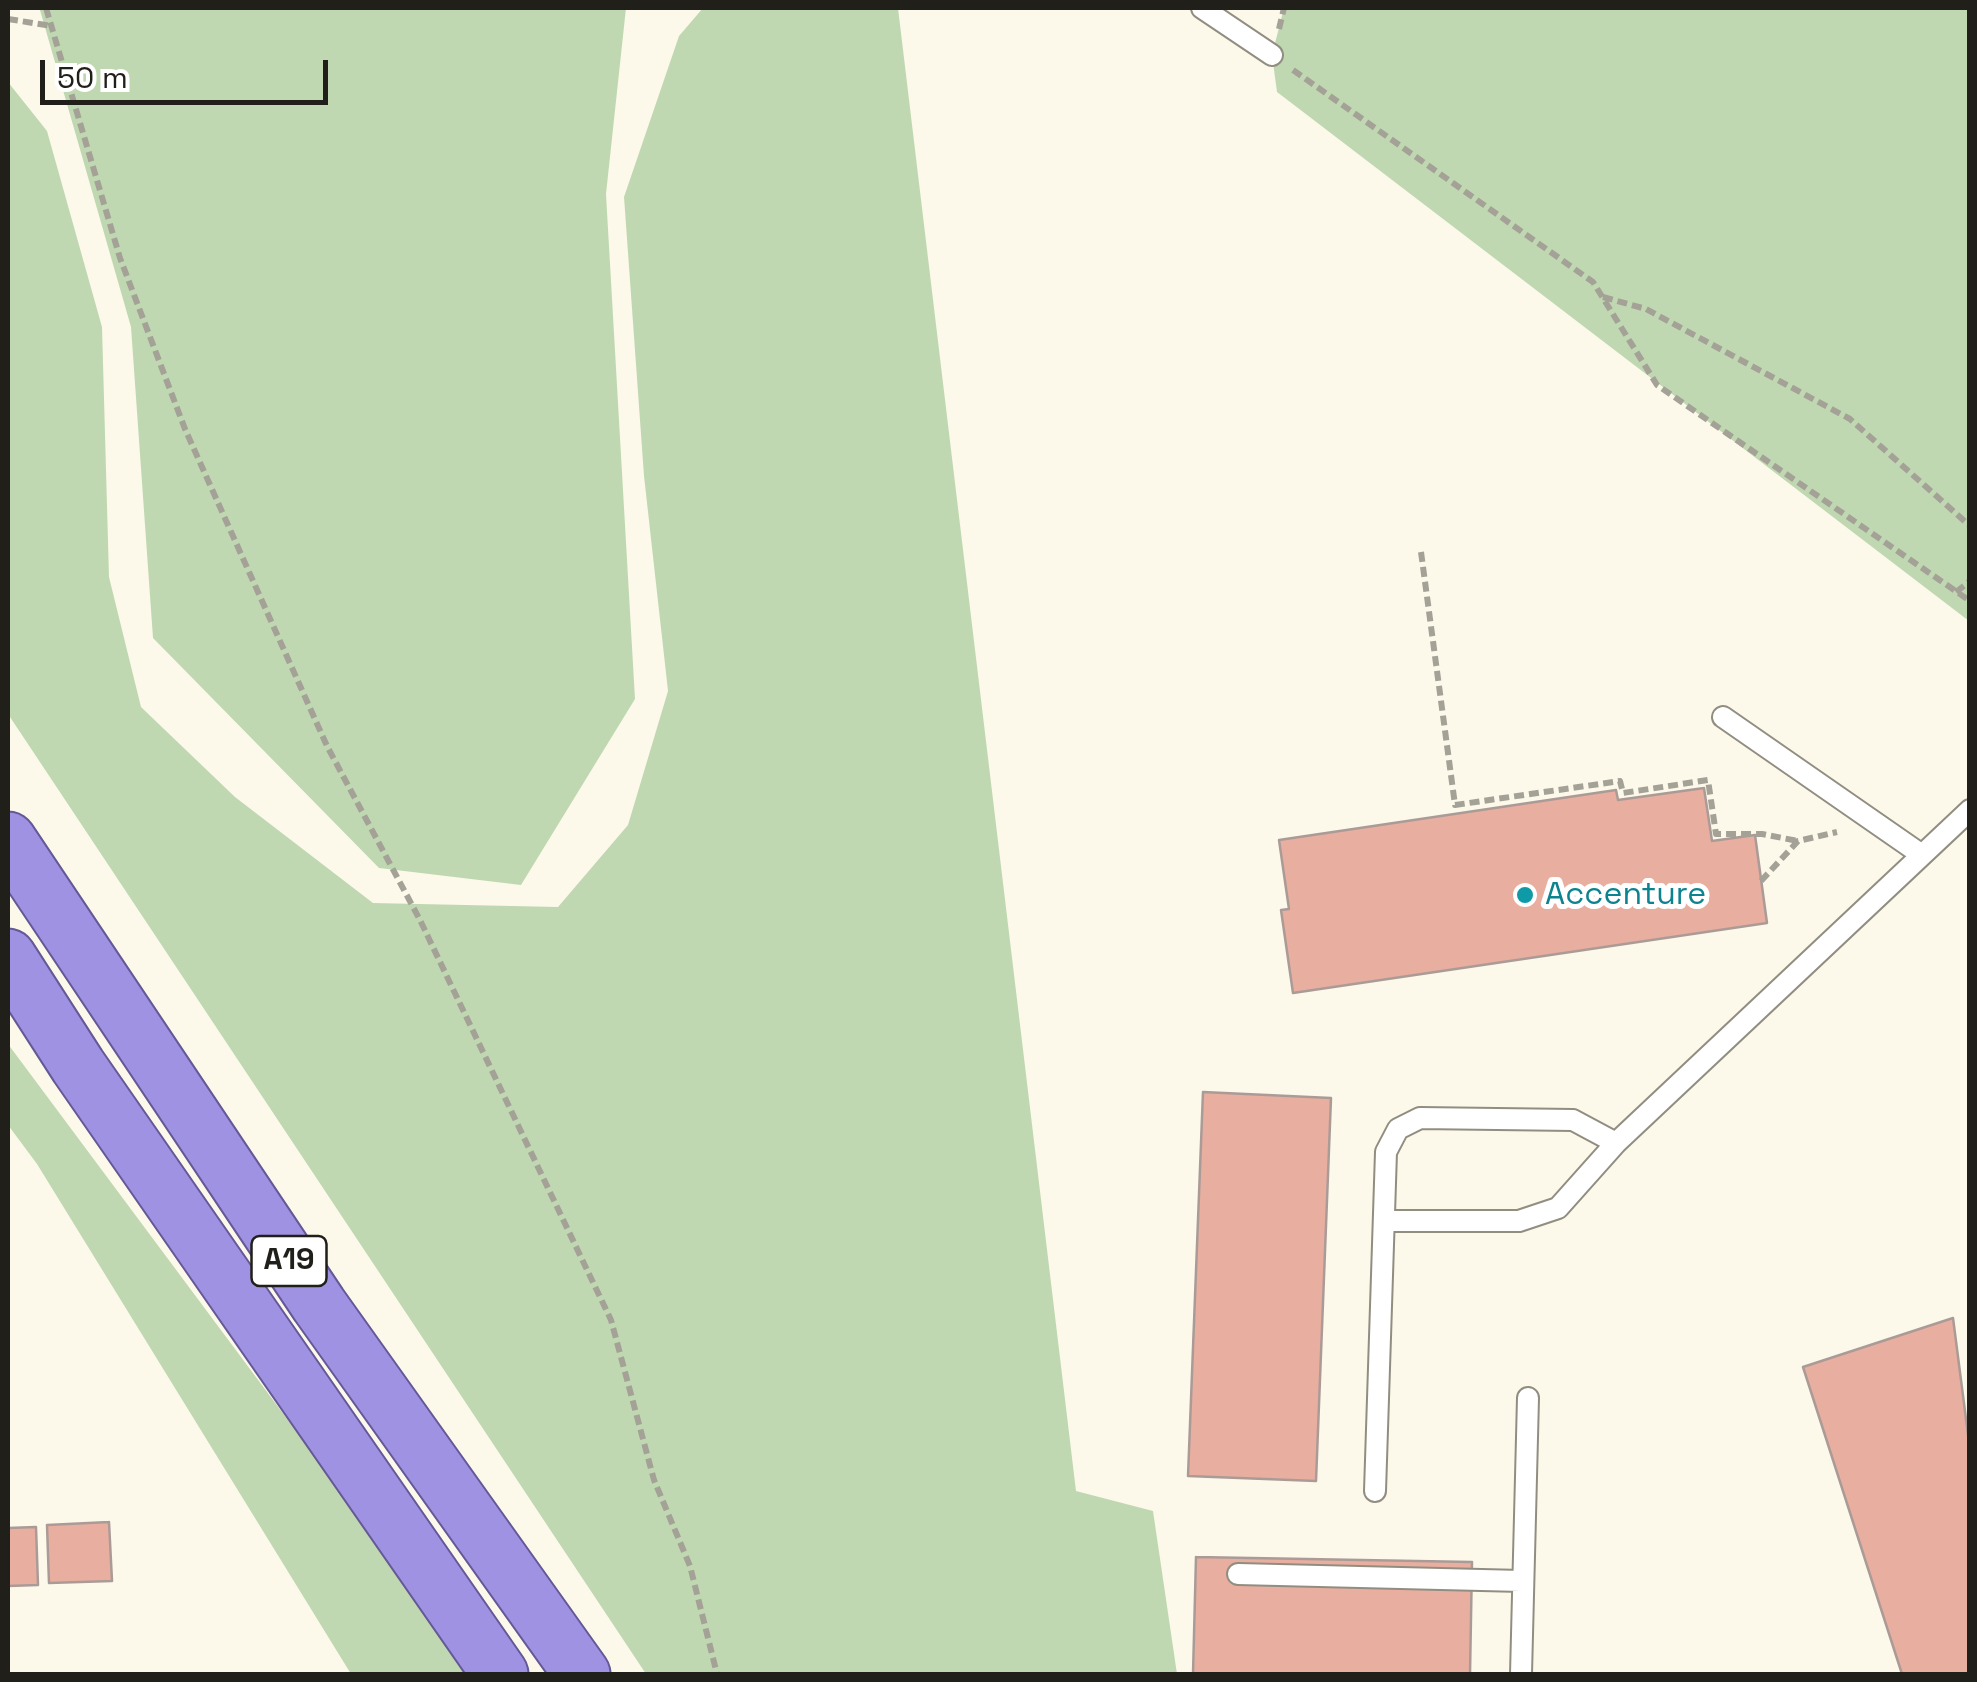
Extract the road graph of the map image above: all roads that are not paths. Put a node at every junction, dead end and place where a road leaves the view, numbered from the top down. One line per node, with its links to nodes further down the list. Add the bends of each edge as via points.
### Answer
1 (1202, 8): 2 (lane)
2 (1272, 55)
3 (1723, 718): 6 (lane)
4 (1970, 810): 6 (lane)
5 (8, 840): 15 (highway, A19, via 318,1306)
6 (1922, 854): 8 (lane)
7 (8, 957): 14 (highway, A19)
8 (1616, 1143): 9 (lane, via 1558,1208 1520,1220); 9 (lane, via 1572,1120 1420,1118 1398,1130 1386,1152)
9 (1384, 1220): 11 (lane)
10 (1528, 1398): 13 (lane)
11 (1375, 1491)
12 (1238, 1574): 13 (lane)
13 (1522, 1581): 16 (lane)
14 (500, 1674)
15 (582, 1674)
16 (1521, 1674)

